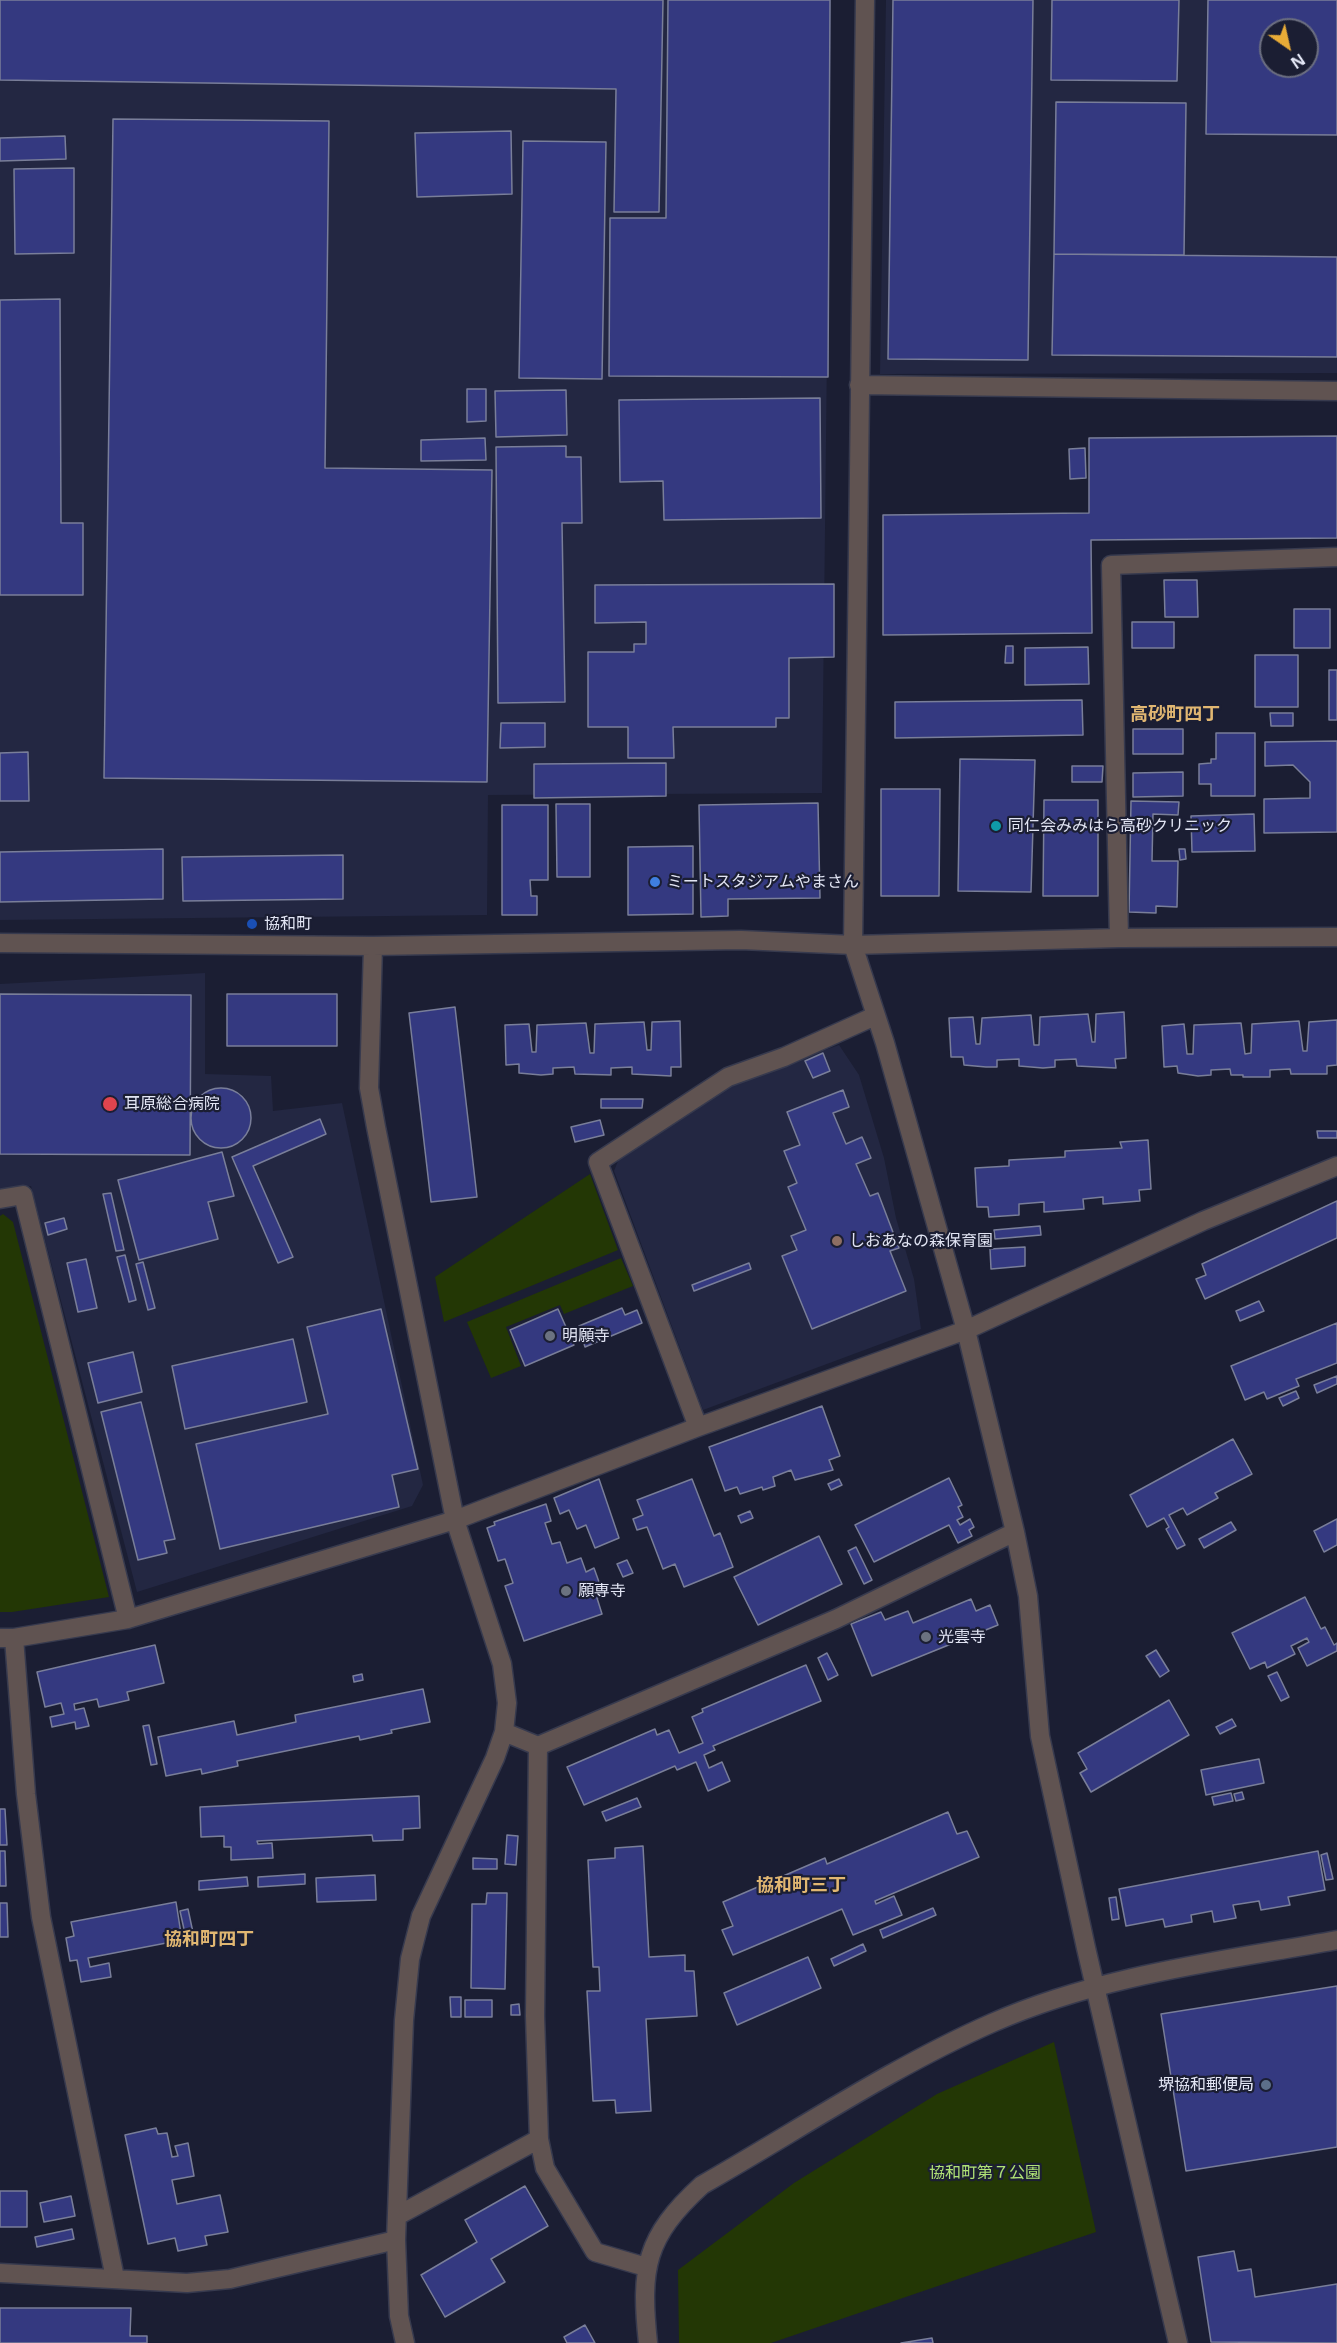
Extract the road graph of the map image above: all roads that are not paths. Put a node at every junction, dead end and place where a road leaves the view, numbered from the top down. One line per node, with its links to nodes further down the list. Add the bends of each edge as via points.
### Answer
1 (865, 0): 2 (street)
2 (859, 385): 3 (street); 8 (street)
3 (1337, 391)
4 (1337, 557): 6 (street, via 1111,565)
5 (1337, 937): 6 (street)
6 (1119, 938): 8 (street)
7 (0, 943): 9 (street)
8 (853, 945): 9 (street, via 741,940); 10 (street)
9 (373, 946): 15 (street, via 369,1088)
10 (875, 1016): 13 (street); 14 (street, via 728,1077 598,1162)
11 (1337, 1166): 13 (street, via 1203,1221)
12 (0, 1199): 17 (street, via 23,1195)
13 (966, 1330): 14 (street); 16 (street)
14 (698, 1427): 15 (street)
15 (455, 1520): 17 (street); 19 (street, via 502,1664 507,1702)
16 (1015, 1532): 20 (street, via 836,1619); 22 (street, via 1028,1596 1040,1736)
17 (128, 1619): 18 (street)
18 (7, 1638): 28 (street, via 41,1917)
19 (504, 1732): 20 (street); 24 (street, via 421,1916 410,1959)
20 (538, 1746): 23 (street, via 535,2016)
21 (1337, 1940): 22 (street)
22 (1095, 1988): 26 (street, via 993,2022 926,2056 702,2186 675,2210 654,2242); 31 (street)
23 (539, 2139): 24 (street); 26 (street, via 545,2168 595,2252)
24 (397, 2216): 25 (street)
25 (396, 2240): 28 (street, via 230,2279 187,2283); 29 (street, via 399,2316)
26 (646, 2267): 30 (street)
27 (0, 2273): 28 (street)
28 (115, 2278)
29 (405, 2343)
30 (648, 2343)
31 (1178, 2343)

